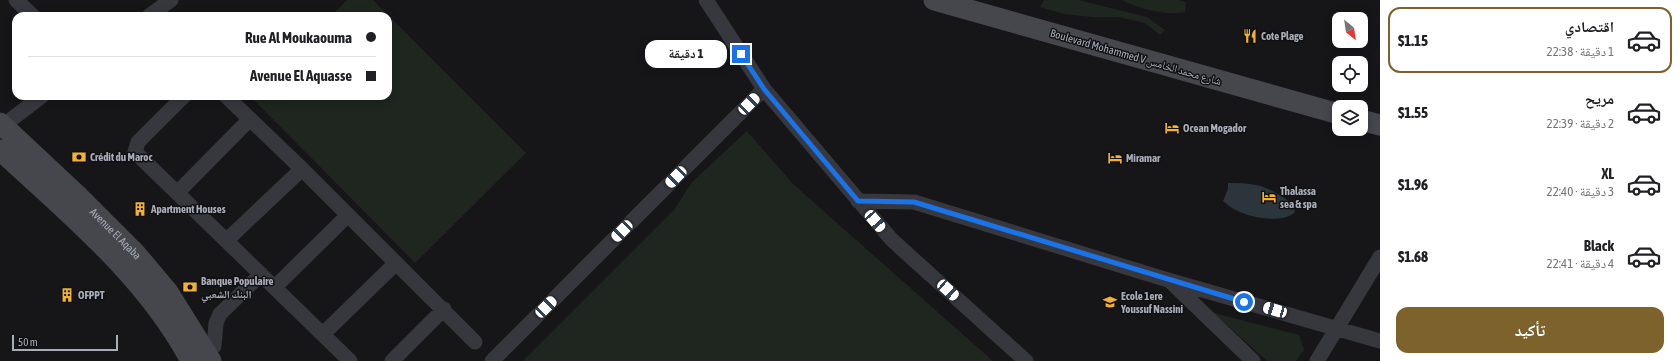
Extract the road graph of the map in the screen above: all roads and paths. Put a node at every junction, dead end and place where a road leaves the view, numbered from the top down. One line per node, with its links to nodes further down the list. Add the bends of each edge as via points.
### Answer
1 (16, 0): 5 (street)
2 (171, 0): 6 (street)
3 (934, 0): 11 (main road, Boulevard Mohammed V شارع محمد الخامس)
4 (708, 4): 7 (street)
5 (30, 12)
6 (154, 12)
7 (764, 89): 19 (street); 35 (street)
8 (37, 100): 15 (street)
9 (180, 100): 18 (street, via 135,147 138,155)
10 (230, 100): 12 (street)
11 (1332, 112)
12 (250, 119): 17 (street); 18 (street)
13 (1368, 122): 14 (main road)
14 (1380, 125)
15 (1, 126): 32 (main road, Avenue El Aqaba, via 78,196 136,254 168,292)
16 (0, 150): 32 (main road, Avenue El Aqaba, via 124,267 155,304 182,344)
17 (302, 169): 20 (street); 21 (street)
18 (177, 193): 21 (street)
19 (858, 201): 25 (street, via 914,202); 36 (street, via 892,240)
20 (348, 215): 23 (street); 26 (street)
21 (227, 240): 24 (street)
22 (1380, 257): 28 (street)
23 (396, 263): 27 (street); 29 (street)
24 (261, 274): 26 (street); 32 (street, via 220,314 216,323 214,346)
25 (1168, 280): 28 (street); 37 (street)
26 (275, 287): 29 (street)
27 (444, 309): 31 (street); 34 (street)
28 (1336, 328): 30 (street); 38 (street)
29 (323, 334): 33 (street)
30 (1380, 341)
31 (475, 342)
32 (202, 358)
33 (350, 361)
34 (392, 361)
35 (492, 361)
36 (1026, 361)
37 (1252, 361)
38 (1317, 361)

